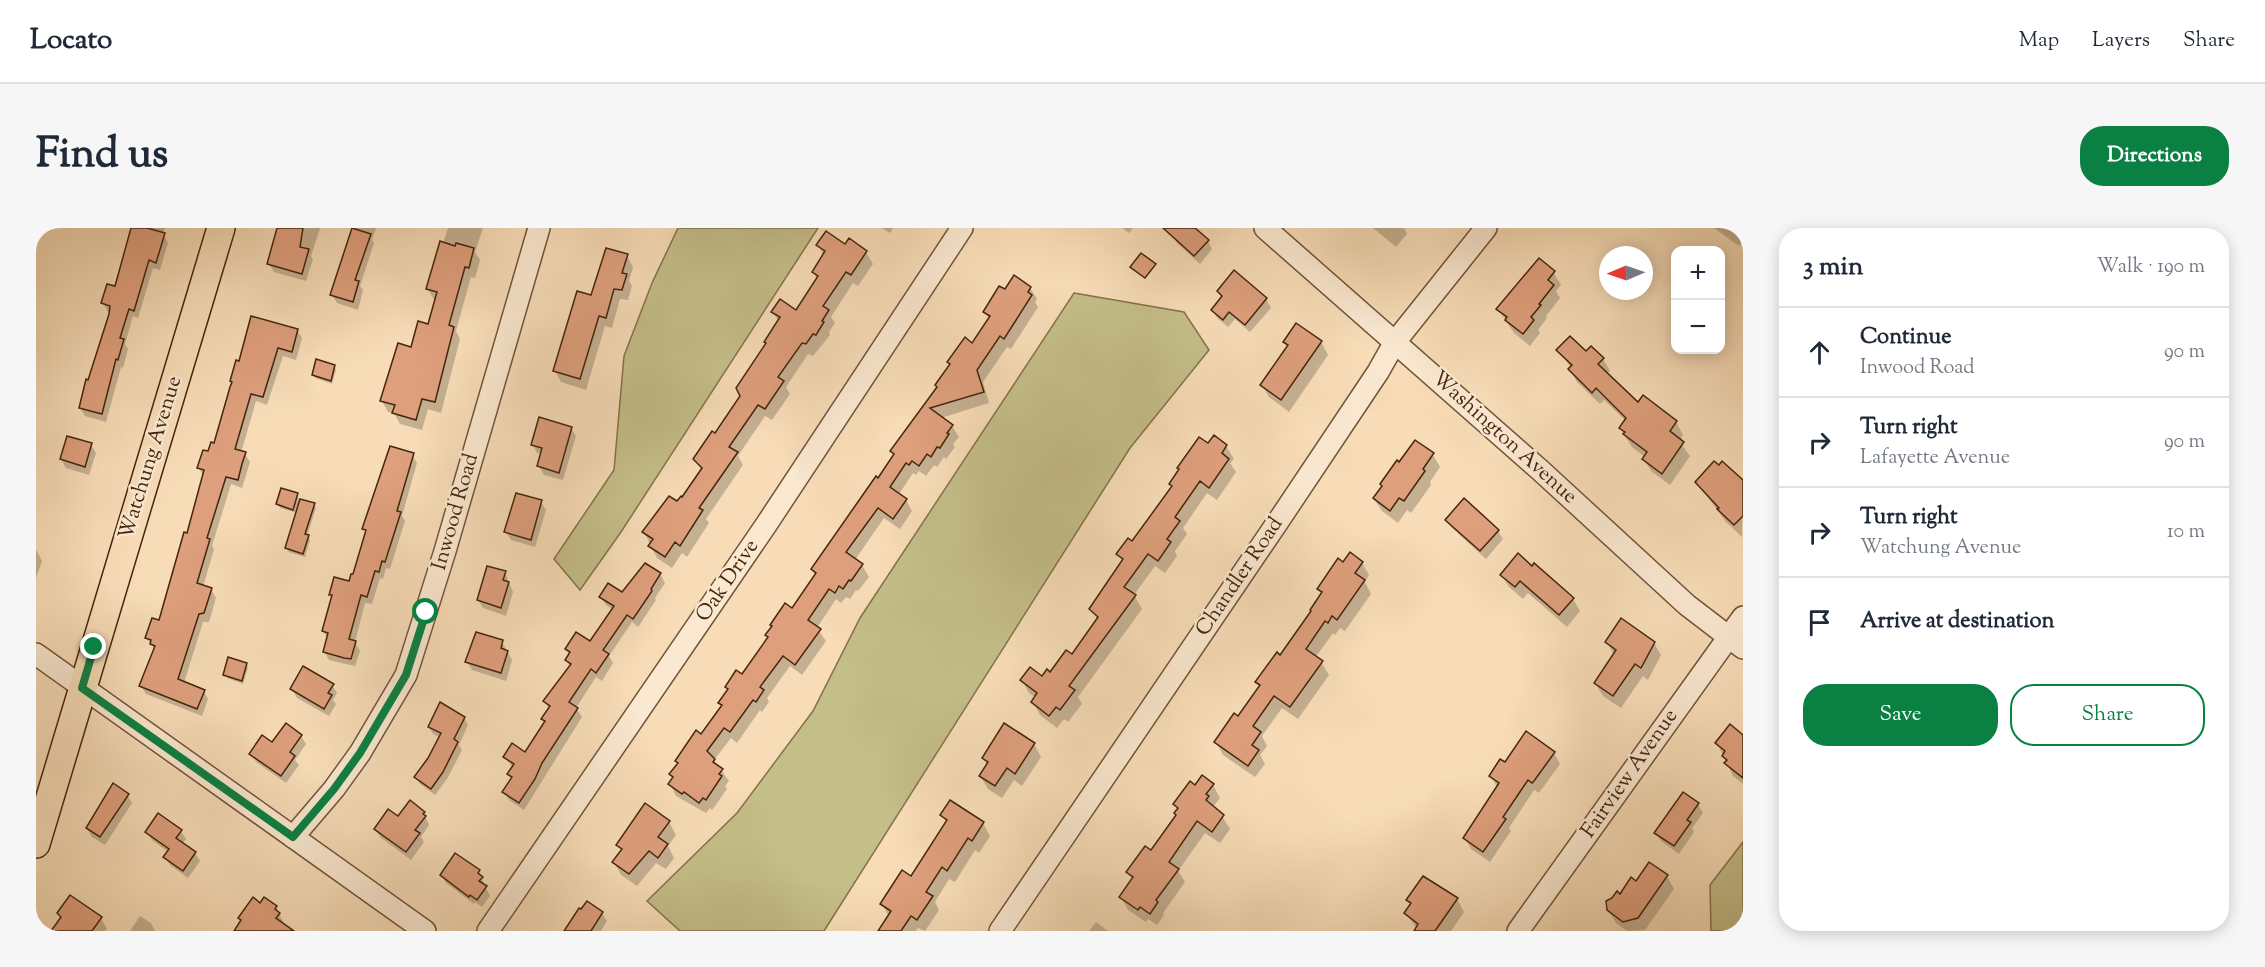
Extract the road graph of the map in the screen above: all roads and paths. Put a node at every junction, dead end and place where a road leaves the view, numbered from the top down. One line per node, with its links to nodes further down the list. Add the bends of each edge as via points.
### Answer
1 (221, 228): 10 (main road, Watchung Avenue)
2 (539, 228): 11 (street, Inwood Road, via 406,675 360,753)
3 (962, 228): 14 (street, Oak Drive, via 766,525)
4 (1265, 228): 6 (street, Washington Avenue)
5 (1486, 228): 6 (street, Chandler Road)
6 (1395, 342): 8 (street, Washington Avenue, via 1687,605); 15 (street, Chandler Road, via 1290,504)
7 (1743, 617): 8 (street, Fairview Avenue)
8 (1736, 641): 16 (street, Fairview Avenue)
9 (36, 654): 10 (street)
10 (82, 688): 11 (street); 12 (main road, Watchung Avenue)
11 (293, 837): 13 (street)
12 (36, 844)
13 (425, 931)
14 (488, 931)
15 (1000, 931)
16 (1518, 931)

